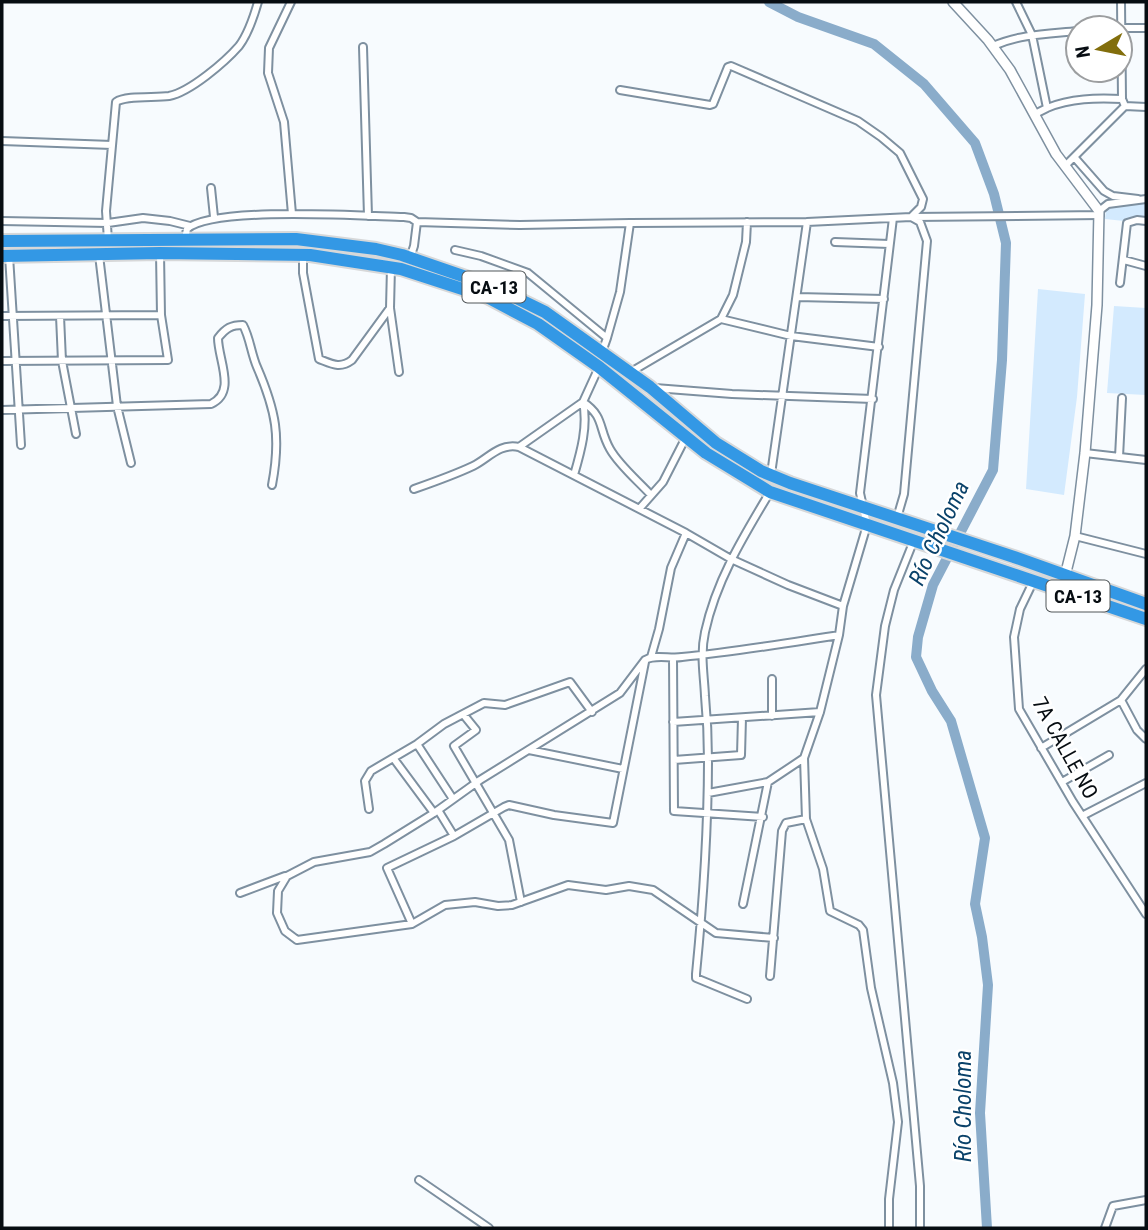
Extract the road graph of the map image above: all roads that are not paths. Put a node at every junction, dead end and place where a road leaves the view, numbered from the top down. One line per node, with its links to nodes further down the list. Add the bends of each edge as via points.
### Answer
1 (258, 2): 16 (street, via 239,45 198,81 173,95 117,100)
2 (291, 2): 23 (street, via 269,48 268,73 284,122)
3 (953, 2): 7 (street)
4 (1016, 2): 6 (street)
5 (1064, 32): 6 (street)
6 (1032, 35): 7 (street); 13 (street)
7 (993, 46): 14 (street)
8 (363, 47): 24 (street)
9 (1122, 84): 11 (street)
10 (620, 90): 26 (street, via 710,105 731,66 846,116 900,153 923,199)
11 (1123, 103): 12 (street); 13 (street, via 1098,98); 17 (street)
12 (1146, 107)
13 (1047, 108): 14 (street)
14 (1035, 114): 18 (street)
15 (2, 141): 16 (street)
16 (112, 145): 33 (street)
17 (1074, 158): 18 (street); 20 (street, via 1104,191)
18 (1065, 166): 22 (street)
19 (211, 188): 25 (street)
20 (1138, 199): 21 (street); 22 (street, via 1108,204)
21 (1146, 199)
22 (1099, 213): 26 (street); 84 (street, via 1097,305)
23 (292, 214): 24 (street); 25 (street)
24 (368, 216): 30 (street)
25 (214, 217): 35 (street)
26 (911, 217): 27 (street); 96 (street, via 920,222 927,241 904,494)
27 (893, 218): 32 (street); 40 (street)
28 (1146, 220): 47 (street, via 1127,223)
29 (2, 221): 33 (street)
30 (416, 222): 34 (street); 46 (street)
31 (747, 222): 32 (street); 34 (street); 59 (street, via 733,295)
32 (807, 222): 51 (street)
33 (108, 223): 35 (street, via 143,218); 37 (street)
34 (630, 223): 61 (street, via 620,292)
35 (190, 226): 36 (street)
36 (185, 239): 37 (highway, CA-13); 46 (highway, CA-13, via 296,239)
37 (108, 240): 38 (highway, CA-13)
38 (2, 241)
39 (835, 242): 40 (street)
40 (889, 244): 52 (street)
41 (455, 250): 61 (street, via 528,273)
42 (160, 253): 43 (highway, CA-13); 44 (highway, CA-13); 55 (street)
43 (99, 254): 45 (highway, CA-13); 54 (street)
44 (303, 255): 49 (highway, CA-13); 53 (street, via 319,359 345,366)
45 (5, 256): 57 (street)
46 (410, 258): 63 (highway, CA-13, via 492,286 545,312)
47 (1124, 260): 48 (street); 50 (street)
48 (1146, 265)
49 (391, 267): 53 (street); 68 (highway, CA-13, via 487,297 538,324)
50 (1121, 283)
51 (797, 297): 52 (street); 60 (street)
52 (884, 299): 62 (street)
53 (390, 308): 69 (street)
54 (105, 315): 55 (street); 58 (street); 67 (street)
55 (161, 315): 67 (street, via 168,360)
56 (2, 316): 57 (street)
57 (11, 316): 58 (street); 65 (street)
58 (60, 316): 66 (street)
59 (721, 319): 60 (street); 70 (street)
60 (792, 336): 62 (street); 72 (street)
61 (607, 338): 63 (street)
62 (879, 347): 74 (street)
63 (602, 352): 70 (highway, CA-13)
64 (2, 360): 65 (street)
65 (14, 360): 66 (street); 79 (street)
66 (62, 361): 67 (street); 77 (street)
67 (110, 361): 76 (street)
68 (599, 368): 75 (street); 81 (highway, CA-13)
69 (399, 372)
70 (629, 373): 71 (highway, CA-13)
71 (650, 387): 72 (street); 88 (highway, CA-13, via 716,443)
72 (784, 396): 74 (street); 88 (street)
73 (1122, 398): 85 (street)
74 (873, 400): 95 (street, via 860,493)
75 (583, 402): 83 (street); 89 (street, via 582,442); 93 (street, via 596,411 615,456)
76 (117, 407): 77 (street); 87 (street); 90 (street, via 218,401 226,385 218,338 225,329 243,325 270,398 278,437)
77 (70, 408): 79 (street); 80 (street)
78 (2, 410): 79 (street)
79 (18, 410): 82 (street)
80 (76, 434)
81 (686, 437): 92 (highway, CA-13); 93 (street, via 671,470)
82 (21, 445)
83 (519, 447): 89 (street); 91 (street, via 494,451 477,464)
84 (1084, 453): 85 (street); 99 (street)
85 (1119, 457): 86 (street)
86 (1146, 460)
87 (131, 463)
88 (771, 474): 95 (highway, CA-13)
89 (574, 475): 94 (street)
90 (272, 485)
91 (414, 489)
92 (770, 492): 97 (highway, CA-13); 102 (street)
93 (650, 494): 94 (street)
94 (640, 508): 98 (street)
95 (864, 508): 96 (highway, CA-13); 97 (street)
96 (897, 518): 103 (highway, CA-13)
97 (867, 525): 100 (highway, CA-13); 106 (street)
98 (686, 533): 102 (street); 111 (street, via 671,568)
99 (1075, 536): 101 (street); 103 (street)
100 (917, 542): 104 (highway, CA-13); 160 (street, via 894,590 876,695)
101 (1146, 554)
102 (731, 559): 106 (street); 109 (street, via 714,599)
103 (1065, 576): 105 (highway, CA-13)
104 (1033, 582): 107 (highway, CA-13); 124 (street, 7A CALLE NO, via 1020,609 1015,666 1019,709)
105 (1146, 604)
106 (843, 606): 108 (street)
107 (1146, 619)
108 (839, 635): 109 (street); 116 (street)
109 (702, 656): 110 (street); 120 (street)
110 (673, 658): 111 (street); 121 (street)
111 (648, 659): 115 (street, via 620,693); 131 (street)
112 (1146, 669): 114 (street)
113 (772, 679): 118 (street)
114 (1121, 700): 122 (street); 124 (street)
115 (592, 712): 117 (street, via 570,682 505,705 484,703); 125 (street)
116 (820, 712): 118 (street); 128 (street)
117 (463, 714): 123 (street); 132 (street, via 476,730 454,746)
118 (772, 716): 119 (street)
119 (742, 718): 120 (street); 127 (street, via 741,755)
120 (706, 719): 121 (street); 127 (street)
121 (673, 722): 130 (street)
122 (1146, 739)
123 (417, 744): 129 (street); 137 (street)
124 (1041, 748): 134 (street, 7A CALLE NO)
125 (529, 750): 131 (street); 132 (street)
126 (1109, 755): 134 (street)
127 (708, 758): 130 (street); 136 (street)
128 (804, 758): 133 (street); 144 (street)
129 (394, 759): 138 (street, via 372,771 366,781); 139 (street)
130 (674, 760): 140 (street, via 674,811)
131 (622, 769): 141 (street, via 613,822 509,805)
132 (475, 782): 137 (street); 141 (street)
133 (768, 782): 136 (street); 143 (street)
134 (1062, 782): 142 (street, 7A CALLE NO)
135 (1146, 783): 142 (street)
136 (708, 793): 140 (street)
137 (453, 799): 139 (street)
138 (369, 809)
139 (436, 811): 145 (street); 146 (street, via 370,852 314,862)
140 (707, 813): 143 (street); 151 (street)
141 (494, 814): 145 (street); 148 (street, via 509,839)
142 (1082, 816): 150 (street, 7A CALLE NO)
143 (763, 817): 149 (street)
144 (806, 819): 153 (street, via 786,823 782,831); 159 (street, via 830,911 863,930 898,1122)
145 (454, 836): 152 (street, via 387,868)
146 (287, 876): 147 (street); 152 (street, via 278,891 277,913 285,931 297,940)
147 (240, 893)
148 (521, 902): 151 (street, via 568,885 606,890 629,886 653,890); 152 (street, via 444,905)
149 (743, 904)
150 (1146, 914)
151 (701, 921): 153 (street, via 716,933); 155 (street, via 696,978)
152 (412, 924)
153 (774, 938): 154 (street)
154 (770, 976)
155 (747, 999)
156 (419, 1180): 158 (street)
157 (1146, 1200): 161 (street, via 1113,1206)
158 (489, 1228)
159 (889, 1228)
160 (920, 1228)
161 (1105, 1228)

